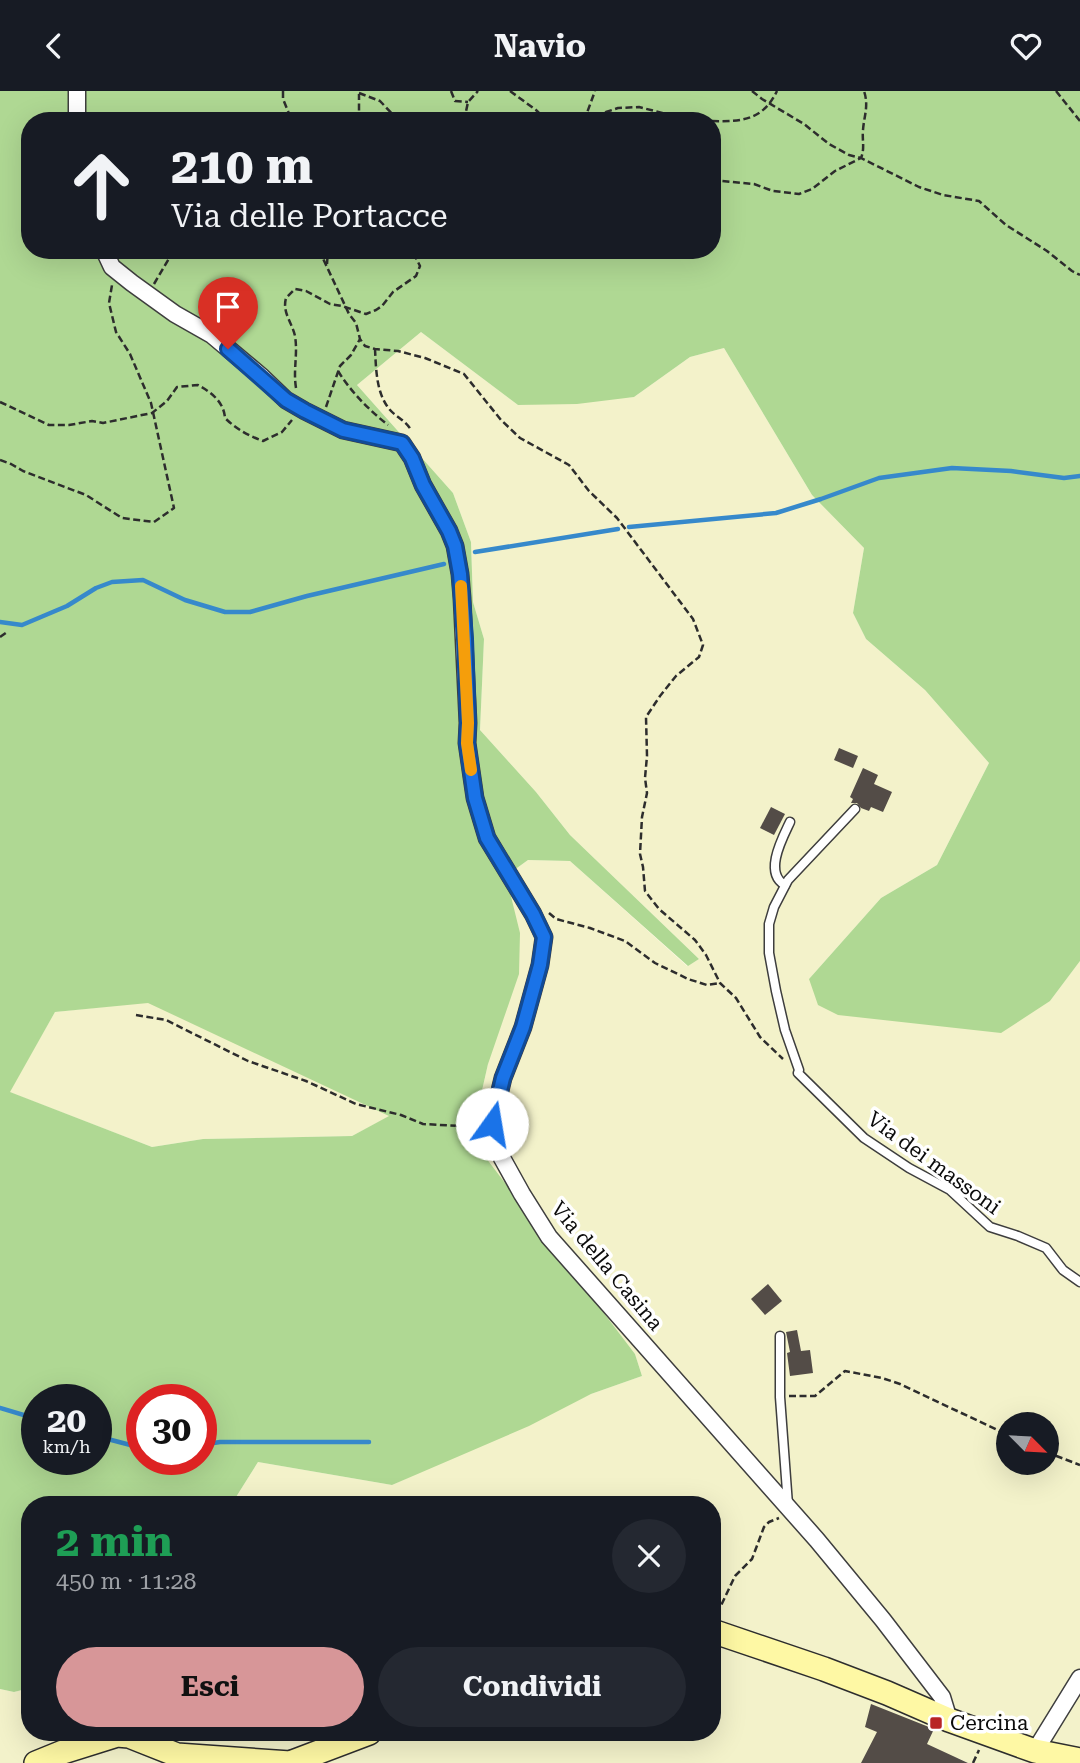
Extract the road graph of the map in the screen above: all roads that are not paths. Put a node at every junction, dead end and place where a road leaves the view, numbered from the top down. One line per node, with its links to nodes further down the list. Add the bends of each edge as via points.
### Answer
1 (77, 91): 2 (street)
2 (76, 112)
3 (108, 259): 9 (street, Via della Casina, via 148,296 212,335 286,400 343,430 402,443 412,458 455,546 467,743 475,798 487,838 544,937 540,965 492,1124 502,1158 549,1237)
4 (855, 809): 6 (lane)
5 (790, 822): 6 (lane, via 776,851 776,878)
6 (785, 885): 7 (lane, Via dei massoni, via 769,924 769,953 798,1073 864,1138 950,1190 990,1227 1046,1248 1063,1270)
7 (1080, 1282)
8 (780, 1336): 9 (lane)
9 (788, 1507): 12 (street, Via della Casina, via 942,1696)
10 (721, 1634): 12 (street, via 824,1669)
11 (1080, 1678): 16 (street)
12 (949, 1720): 16 (street)
13 (98, 1741): 18 (street)
14 (142, 1741): 15 (street, via 177,1755 290,1763)
15 (348, 1741)
16 (1034, 1751): 17 (street)
17 (1080, 1760)
18 (36, 1763)

